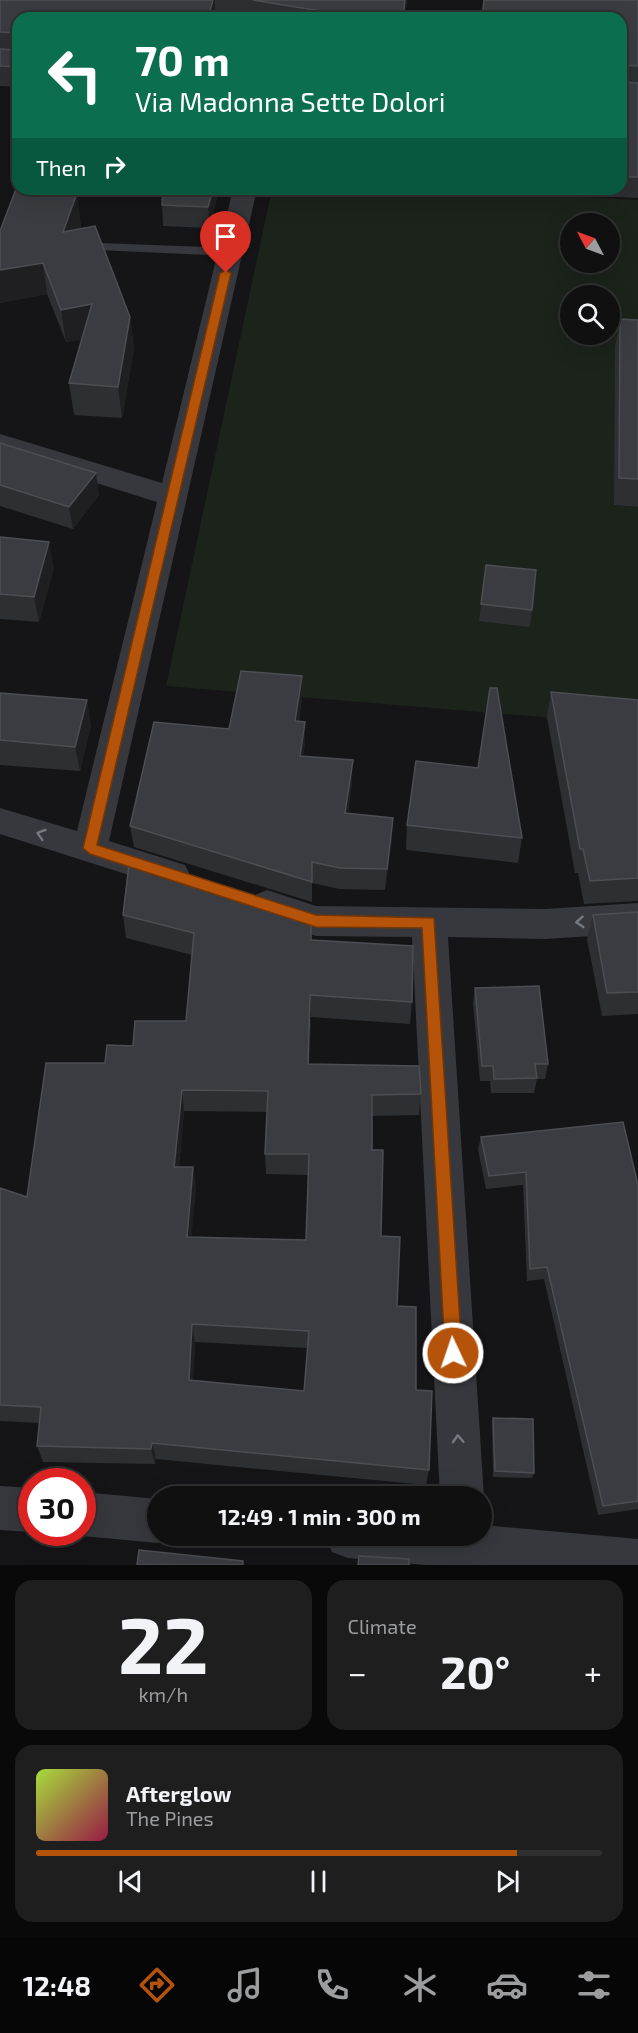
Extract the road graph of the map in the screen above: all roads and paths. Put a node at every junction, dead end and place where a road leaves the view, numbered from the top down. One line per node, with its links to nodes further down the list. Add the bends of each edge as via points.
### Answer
1 (244, 195): 3 (street)
2 (101, 247): 3 (lane)
3 (231, 252): 5 (street)
4 (0, 443): 5 (street)
5 (174, 497): 7 (street)
6 (0, 821): 7 (street, one-way to 6)
7 (90, 848): 8 (street)
8 (203, 885)
9 (237, 895): 11 (street, via 316,921)
10 (638, 918): 11 (street, one-way to 11, via 545,924)
11 (429, 922): 12 (street, one-way to 11)
12 (461, 1486)
13 (0, 1508): 14 (street)
14 (18, 1509)
15 (96, 1516): 16 (street)
16 (147, 1520)
17 (437, 1546): 18 (street)
18 (464, 1549): 19 (street)
19 (638, 1561)

